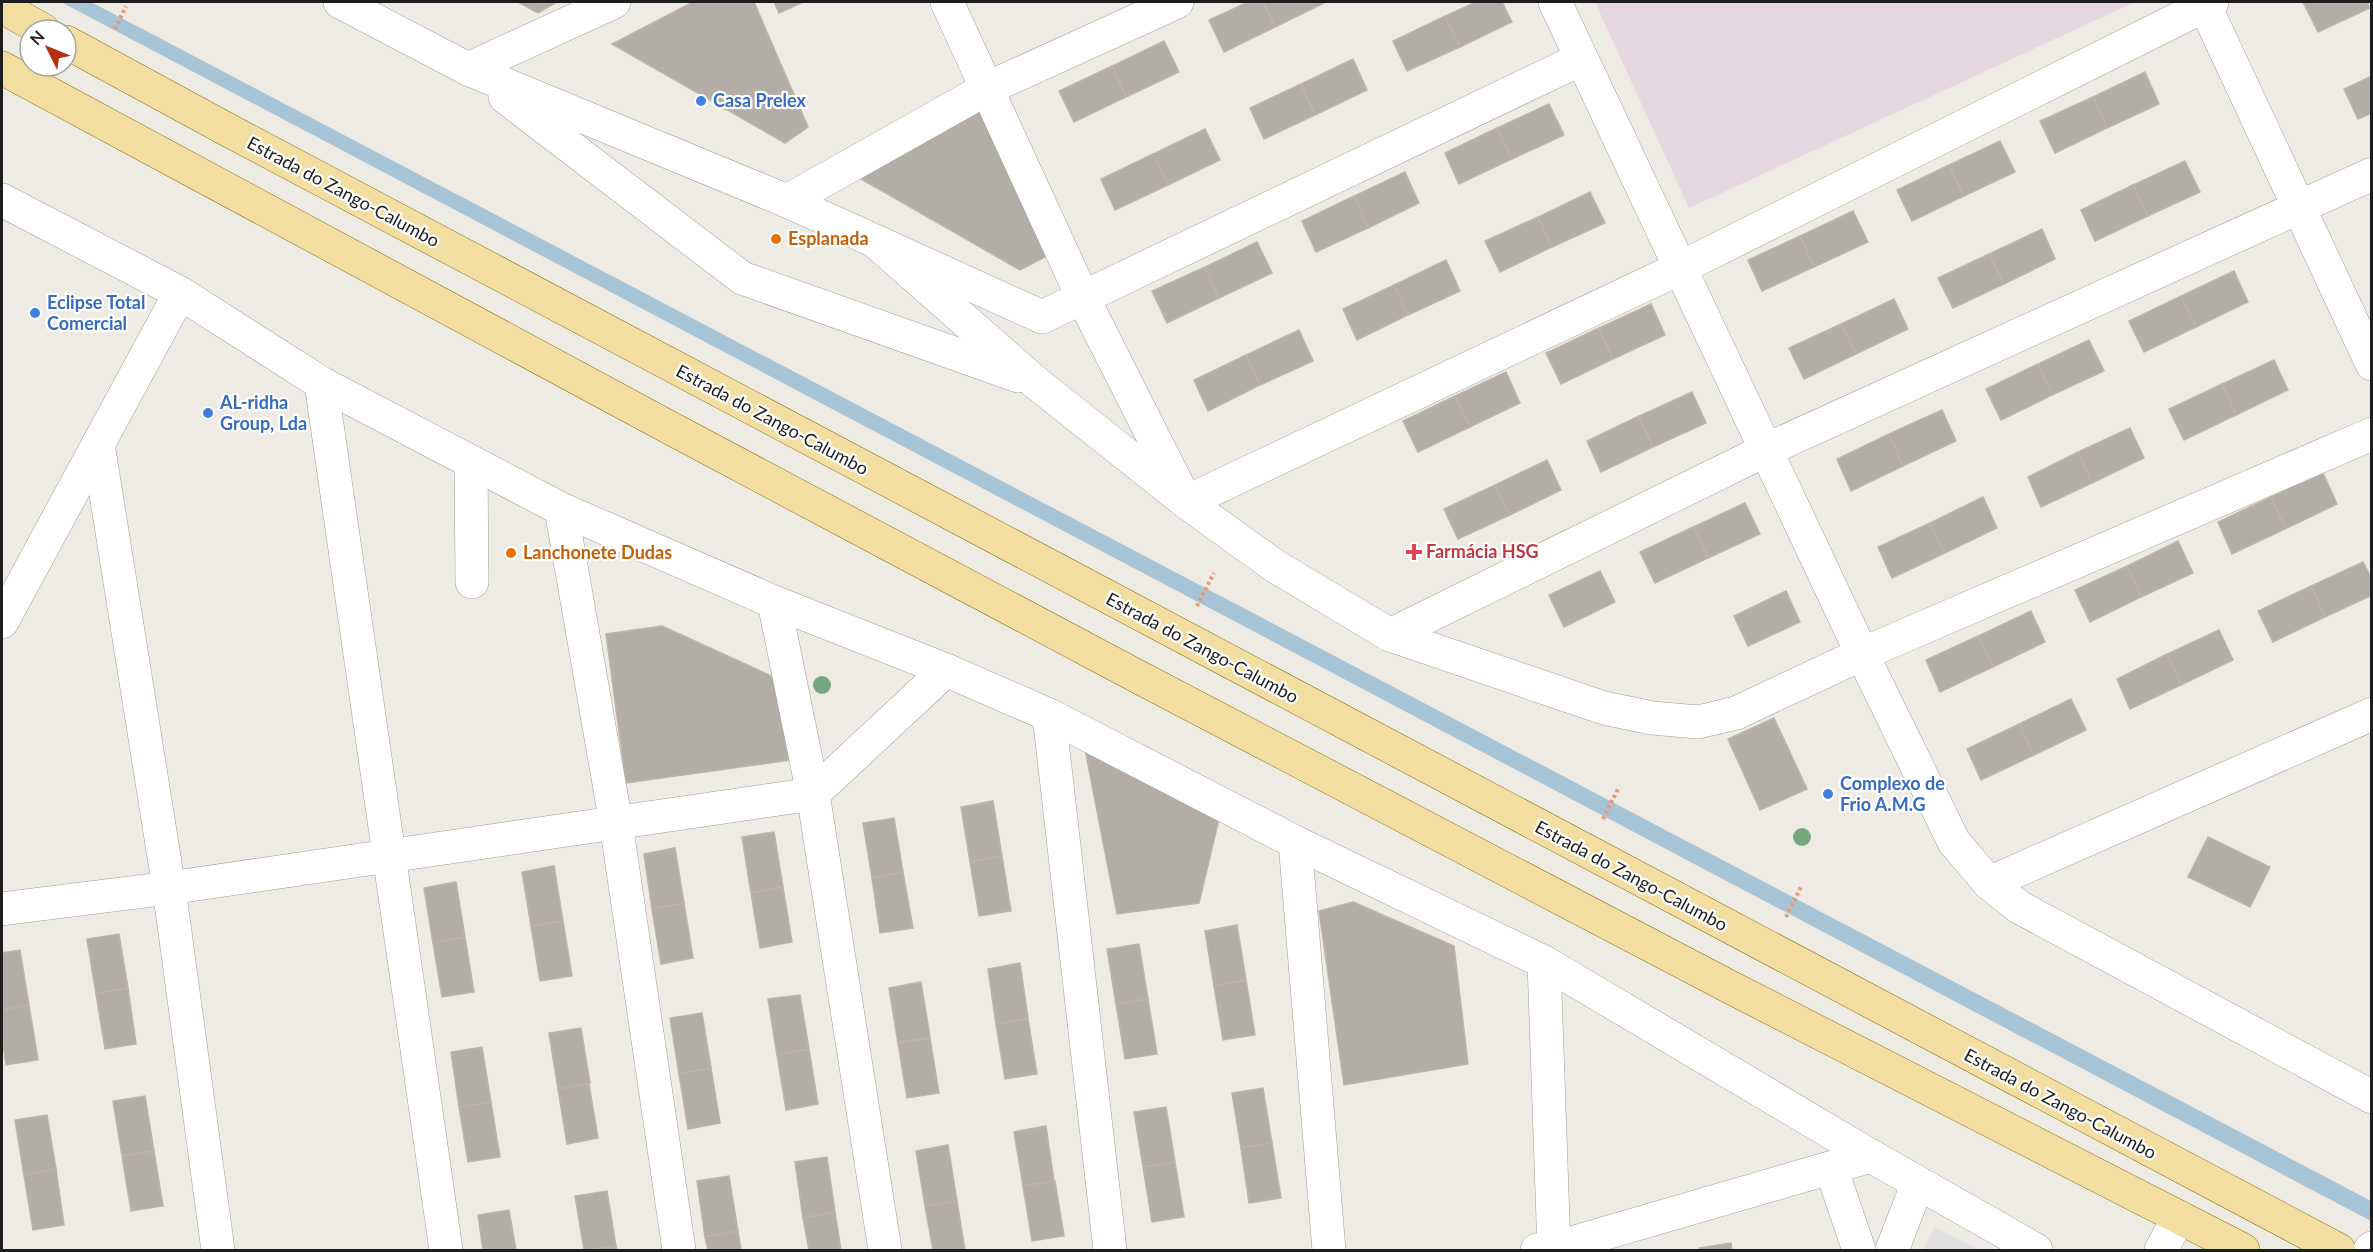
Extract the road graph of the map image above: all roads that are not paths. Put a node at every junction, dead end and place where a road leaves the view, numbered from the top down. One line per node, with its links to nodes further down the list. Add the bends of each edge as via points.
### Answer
1 (340, 2): 12 (street)
2 (614, 2): 12 (street)
3 (947, 2): 13 (street)
4 (1177, 2): 13 (street)
5 (1556, 2): 10 (street)
6 (2207, 3): 17 (street); 19 (street)
7 (2, 7): 8 (main road)
8 (22, 18)
9 (78, 48): 64 (main road, Estrada do Zango-Calumbo)
10 (1581, 60): 19 (street); 21 (street)
11 (2, 68): 51 (main road, via 1131,673)
12 (468, 69): 16 (street); 23 (street, via 742,278)
13 (988, 88): 16 (street); 21 (street)
14 (2372, 174): 17 (street)
15 (2, 200): 20 (street)
16 (787, 201): 18 (street)
17 (2299, 208): 22 (street); 27 (street)
18 (877, 243): 21 (street, via 1042,317); 23 (street)
19 (1680, 268): 27 (street); 29 (street)
20 (180, 293): 24 (street); 26 (street)
21 (1083, 298): 29 (street)
22 (2372, 364)
23 (1035, 382): 29 (street)
24 (321, 383): 28 (street); 42 (street)
25 (2372, 434): 35 (street)
26 (98, 444): 33 (street); 44 (street)
27 (1766, 450): 34 (street); 35 (street)
28 (471, 462): 30 (street); 31 (street)
29 (1186, 501): 34 (street, via 1275,566)
30 (561, 509): 32 (street); 40 (street)
31 (472, 582)
32 (774, 602): 36 (street); 39 (street)
33 (2, 622)
34 (1390, 634): 35 (street, via 1604,708 1698,722 1736,713)
35 (1862, 654): 43 (street, via 1954,842)
36 (946, 670): 38 (street); 39 (street)
37 (2372, 714): 43 (street)
38 (1049, 715): 41 (street); 57 (street)
39 (813, 794): 40 (street); 56 (street)
40 (616, 823): 42 (street); 55 (street)
41 (1294, 842): 46 (street); 58 (street)
42 (388, 856): 44 (street); 54 (street)
43 (1989, 883): 47 (street, via 2019,907)
44 (169, 888): 45 (street); 53 (street)
45 (2, 909)
46 (1544, 962): 48 (street); 52 (street)
47 (2372, 1098)
48 (1871, 1156): 49 (street); 50 (street)
49 (1831, 1168): 52 (street); 59 (street)
50 (1918, 1183): 60 (street); 61 (street)
51 (2179, 1217): 62 (street); 63 (main road)
52 (1548, 1250)
53 (218, 1251)
54 (446, 1251)
55 (679, 1251)
56 (885, 1251)
57 (1110, 1251)
58 (1329, 1251)
59 (1859, 1251)
60 (1892, 1251)
61 (2036, 1251)
62 (2161, 1251)
63 (2243, 1251)
64 (2339, 1251)

